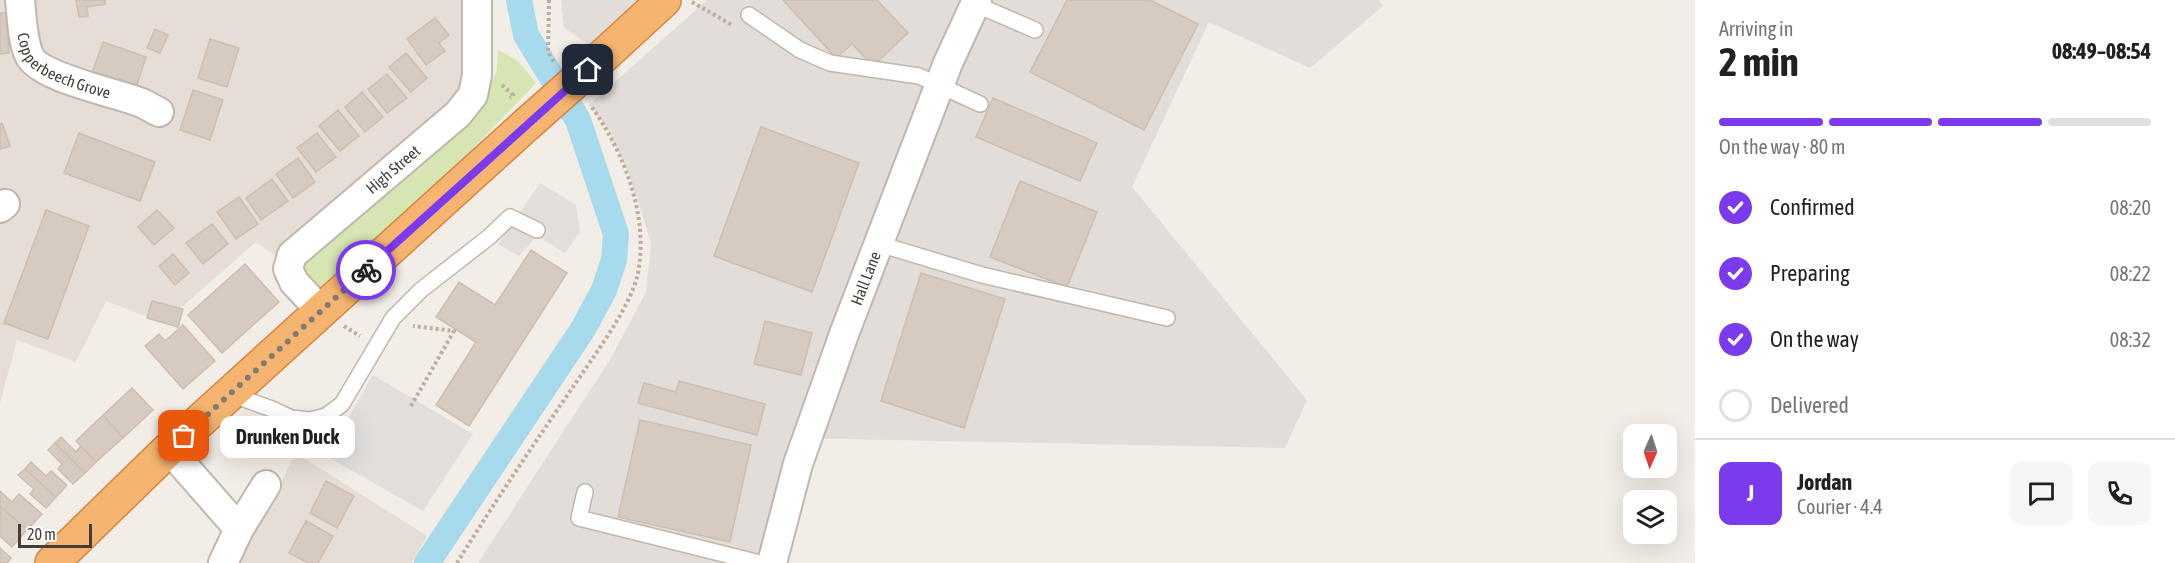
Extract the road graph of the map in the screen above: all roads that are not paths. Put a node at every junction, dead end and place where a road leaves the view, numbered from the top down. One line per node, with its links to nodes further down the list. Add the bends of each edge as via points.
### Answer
1 (20, 0): 8 (street, Copperbeech Grove, via 29,57 42,68 70,81)
2 (664, 0): 12 (highway, bridge)
3 (478, 2): 12 (street, High Street, via 473,95 458,114 291,255 288,270 294,282)
4 (976, 2): 6 (lane); 7 (street, Hall Lane)
5 (749, 15): 7 (lane, via 800,50 831,63 919,76)
6 (1035, 30)
7 (940, 86): 9 (lane); 11 (street, Hall Lane)
8 (150, 99)
9 (980, 104)
10 (537, 230): 14 (lane, via 510,217 421,290 393,318 342,404 326,416 310,420 291,418)
11 (879, 244): 13 (lane, via 982,275); 22 (street, Hall Lane, via 798,464)
12 (321, 311): 14 (highway)
13 (1167, 318)
14 (230, 394): 15 (highway)
15 (169, 449): 18 (street); 19 (highway)
16 (266, 485): 18 (street)
17 (585, 492): 21 (lane, via 579,518)
18 (239, 529): 20 (street)
19 (52, 563)
20 (223, 563)
21 (760, 563)
22 (771, 563)

